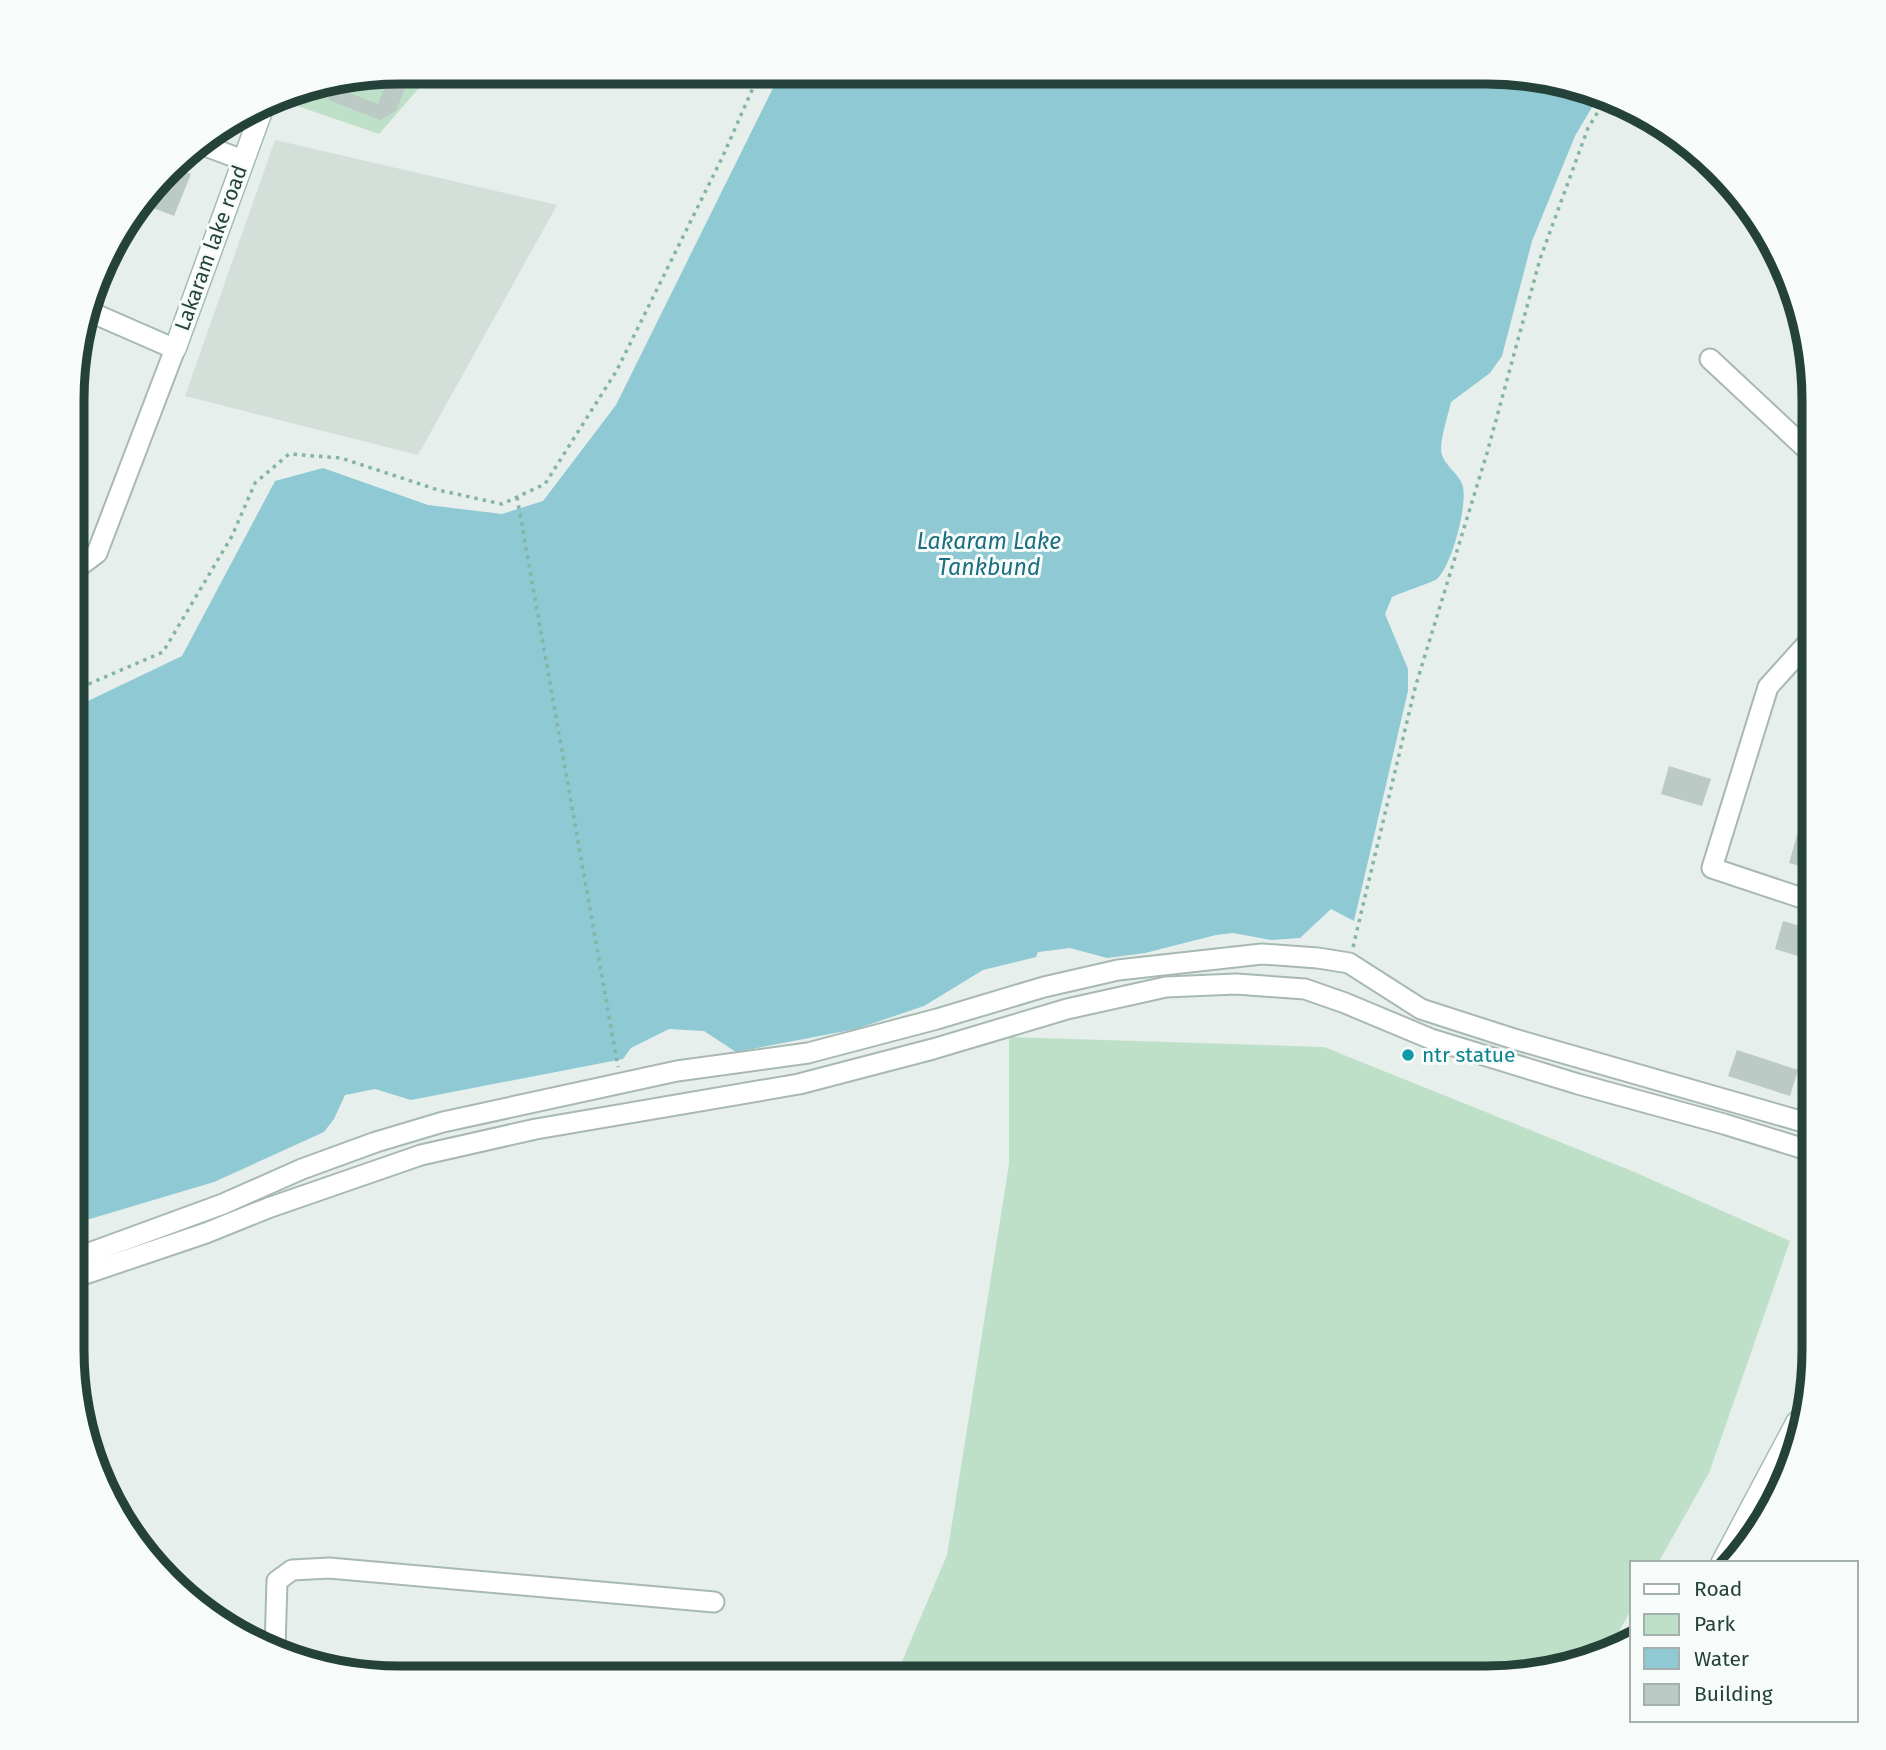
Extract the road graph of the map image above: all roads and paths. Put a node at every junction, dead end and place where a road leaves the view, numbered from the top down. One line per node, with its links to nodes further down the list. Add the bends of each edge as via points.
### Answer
1 (755, 84): 10 (path, via 617,370 545,484)
2 (1602, 106): 15 (path, via 1588,128 1540,259 1488,453 1415,688)
3 (259, 117): 5 (street, Lakaram lake road)
4 (210, 148): 5 (street)
5 (243, 160): 7 (street, Lakaram lake road)
6 (96, 315): 7 (street)
7 (175, 349): 11 (street, via 97,553)
8 (1710, 359): 9 (street)
9 (1802, 445)
10 (517, 497): 13 (path, via 502,504 438,490 341,458 289,454 255,483 232,536 163,652); 18 (path)
11 (84, 563)
12 (1802, 649): 14 (street, via 1768,687 1712,868)
13 (84, 686)
14 (1802, 898)
15 (1349, 963): 16 (street); 18 (street, via 1262,954 1118,970 808,1053)
16 (1421, 1009): 17 (street); 19 (street)
17 (1411, 1030): 20 (street); 22 (street, via 1305,989 1236,984 1166,987 1067,1009 800,1084 537,1129 421,1155)
18 (622, 1083): 21 (street, via 443,1122 376,1142 223,1205)
19 (1802, 1122)
20 (1802, 1148)
21 (84, 1255)
22 (84, 1274)
23 (1790, 1436): 24 (street)
24 (1725, 1556)
25 (714, 1602): 26 (street, via 329,1568 292,1570 277,1581)
26 (275, 1640)

